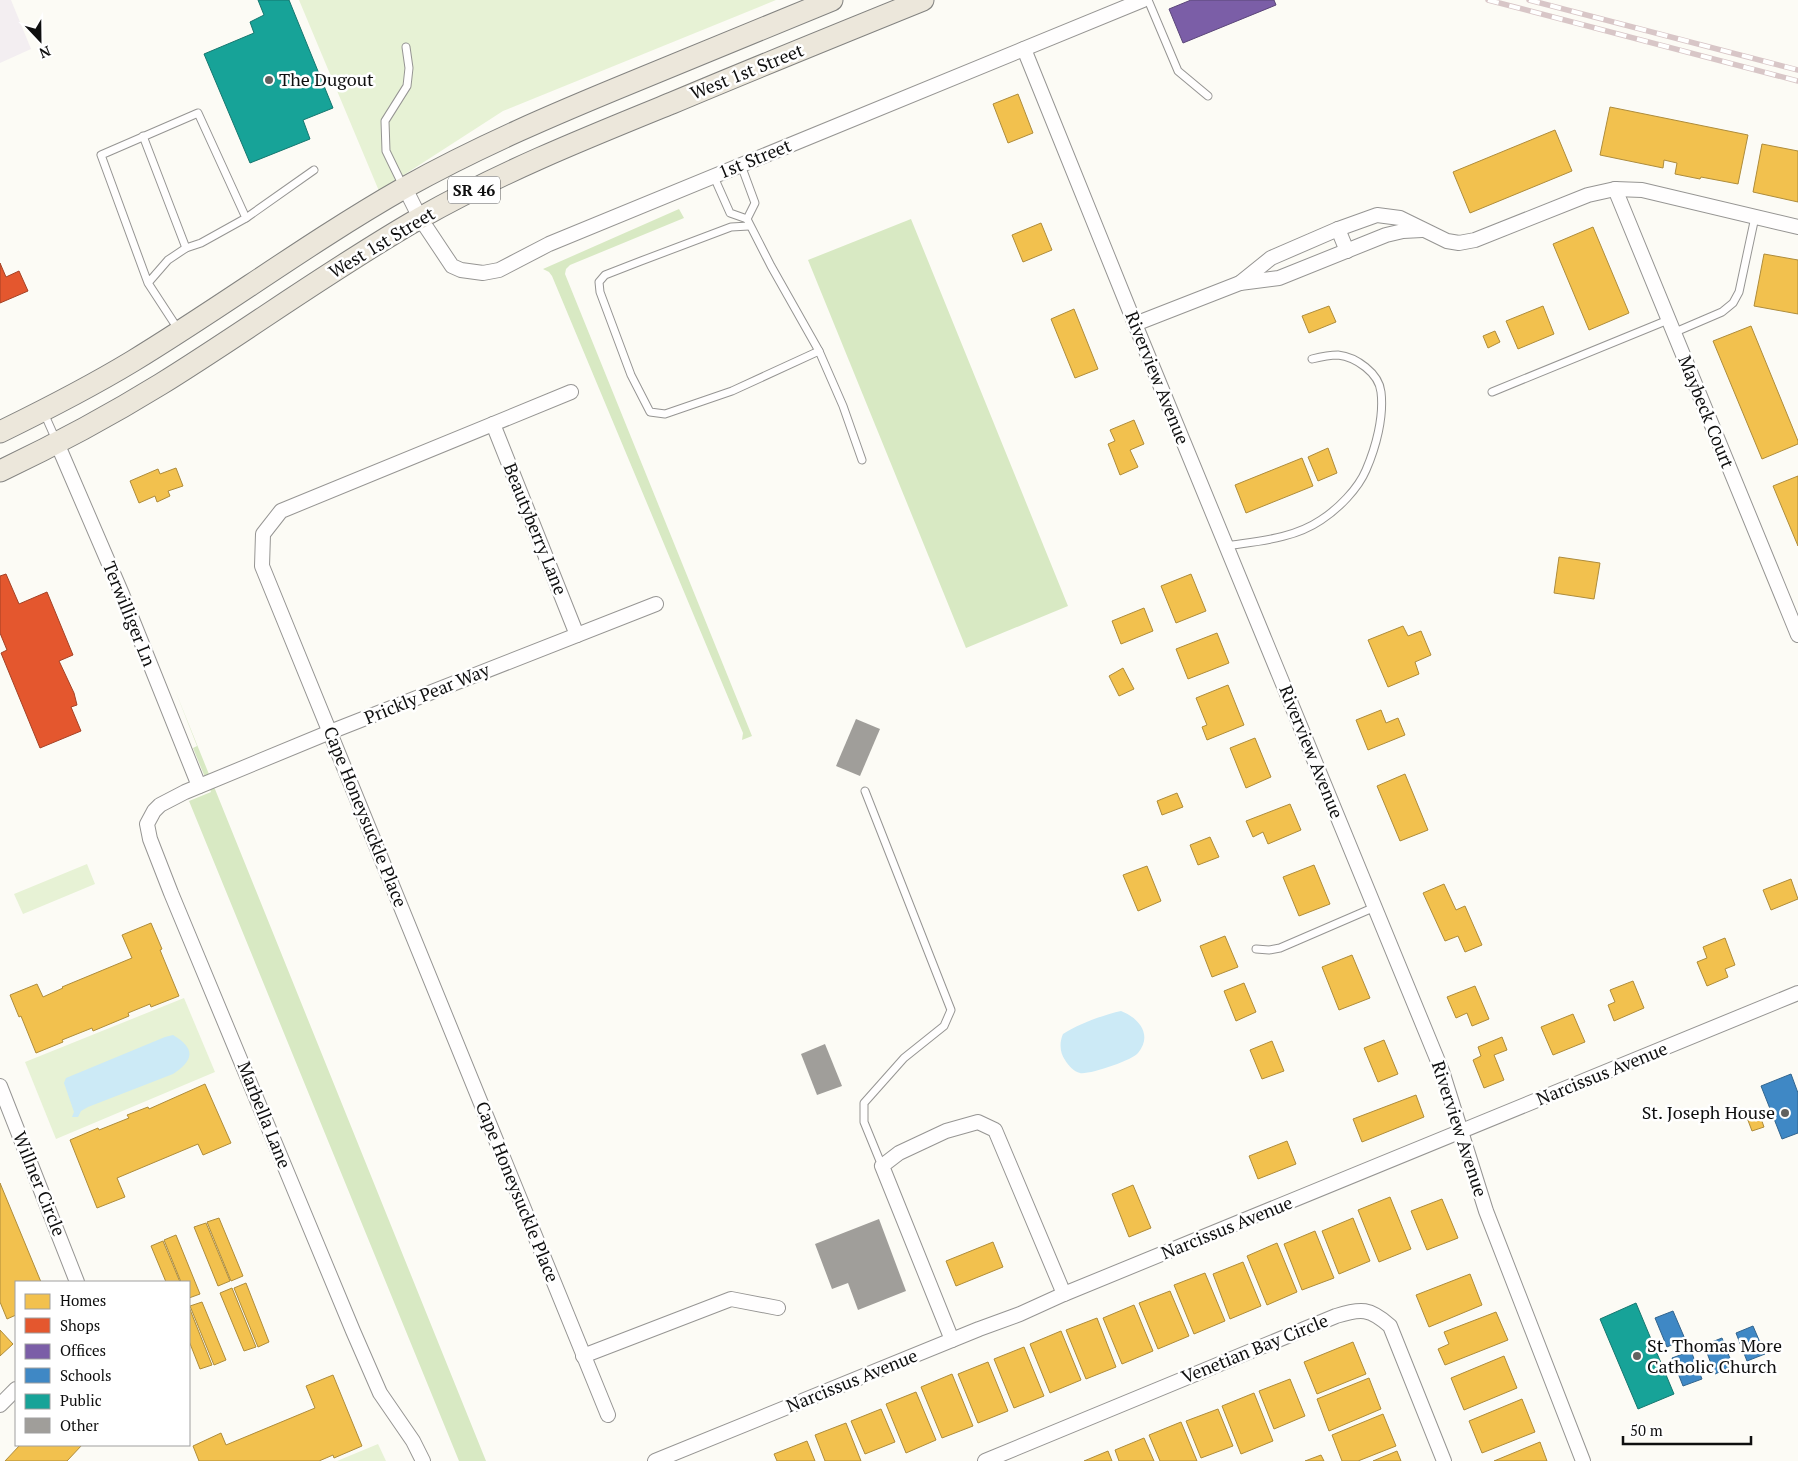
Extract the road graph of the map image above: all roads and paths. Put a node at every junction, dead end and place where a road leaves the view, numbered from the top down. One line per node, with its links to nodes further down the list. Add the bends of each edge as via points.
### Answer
1 (832, 0): 12 (main road, West 1st Street / SR 46, via 517,130)
2 (923, 0): 16 (main road, West 1st Street / SR 46, via 548,154)
3 (1143, 0): 6 (street, 1st Street)
4 (1148, 0): 7 (lane, via 1178,71)
5 (406, 47): 12 (lane, via 410,68 406,86 385,121 386,151)
6 (1024, 49): 9 (street, 1st Street); 25 (street, Riverview Avenue)
7 (1208, 96)
8 (144, 136): 15 (lane, via 198,113); 21 (lane); 23 (lane, via 101,155)
9 (741, 165): 11 (street, 1st Street); 17 (lane, via 754,203)
10 (314, 170): 15 (lane)
11 (714, 177): 16 (street, 1st Street, via 549,244 499,270 483,273 452,266); 17 (lane, via 730,213)
12 (404, 188): 16 (street, 1st Street); 27 (main road, West 1st Street / SR 46)
13 (1616, 189): 14 (street, via 1642,190); 20 (street, via 1588,194 1475,240 1447,241); 26 (street, Maybeck Court)
14 (1755, 217): 18 (street); 26 (lane, via 1739,292 1733,303 1722,312)
15 (246, 218): 21 (lane, via 201,244)
16 (420, 218): 35 (main road, West 1st Street / SR 46, via 161,384)
17 (748, 223): 28 (lane); 28 (lane, via 640,261 605,275 599,282 632,375 650,412 666,414 732,391)
18 (1798, 227)
19 (1338, 228): 20 (street, via 1377,215 1400,218); 22 (street); 24 (street, via 1271,258)
20 (1424, 230): 22 (street, via 1386,235)
21 (186, 248): 23 (lane, via 168,260)
22 (1347, 251): 24 (street, via 1279,278)
23 (148, 283): 27 (lane)
24 (1240, 283): 25 (street)
25 (1135, 324): 38 (street, Riverview Avenue)
26 (1670, 326): 31 (lane); 41 (street, Maybeck Court)
27 (180, 332): 32 (main road, West 1st Street / SR 46)
28 (819, 351): 36 (lane)
29 (1312, 359): 38 (lane, via 1346,357 1359,362 1378,380 1381,418 1366,471 1344,502 1303,530)
30 (572, 392): 33 (street, Cape Honeysuckle Place)
31 (1492, 392)
32 (43, 410): 34 (main road, West 1st Street / SR 46); 35 (lane)
33 (493, 424): 40 (street, Beautyberry Lane); 42 (street, Cape Honeysuckle Place, via 281,511 263,534 262,566)
34 (0, 432)
35 (57, 443): 37 (main road, West 1st Street / SR 46); 43 (street, Terwilliger Ln)
36 (862, 460)
37 (0, 471)
38 (1226, 546): 45 (street, Riverview Avenue)
39 (656, 604): 40 (street, Prickly Pear Way)
40 (577, 635): 42 (street, Prickly Pear Way)
41 (1798, 636)
42 (330, 732): 43 (street, Prickly Pear Way); 55 (street, Cape Honeysuckle Place)
43 (199, 786): 59 (street, Marbella Lane, via 154,811 147,824 150,839 380,1393)
44 (865, 791): 50 (lane, via 951,1010 944,1026 904,1058 864,1103 864,1122)
45 (1375, 906): 46 (lane, via 1280,948); 49 (street, Riverview Avenue, via 1442,1071)
46 (1256, 949)
47 (1798, 993): 49 (street, Narcissus Avenue)
48 (0, 1086): 51 (street, Willner Circle)
49 (1461, 1132): 52 (street, Narcissus Avenue); 63 (street, Riverview Avenue, via 1486,1211)
50 (882, 1166): 52 (street, via 899,1153 946,1131 978,1122 995,1130); 54 (street)
51 (78, 1281)
52 (1064, 1294): 54 (street, Narcissus Avenue)
53 (778, 1308): 55 (street, via 731,1299)
54 (952, 1340): 60 (street, Narcissus Avenue)
55 (583, 1356): 58 (street, Cape Honeysuckle Place)
56 (15, 1390): 57 (street)
57 (0, 1405)
58 (608, 1415)
59 (423, 1461)
60 (655, 1461)
61 (985, 1461): 62 (street, Venetian Bay Circle, via 1354,1311 1378,1315 1390,1326)
62 (1444, 1461)
63 (1583, 1461)

